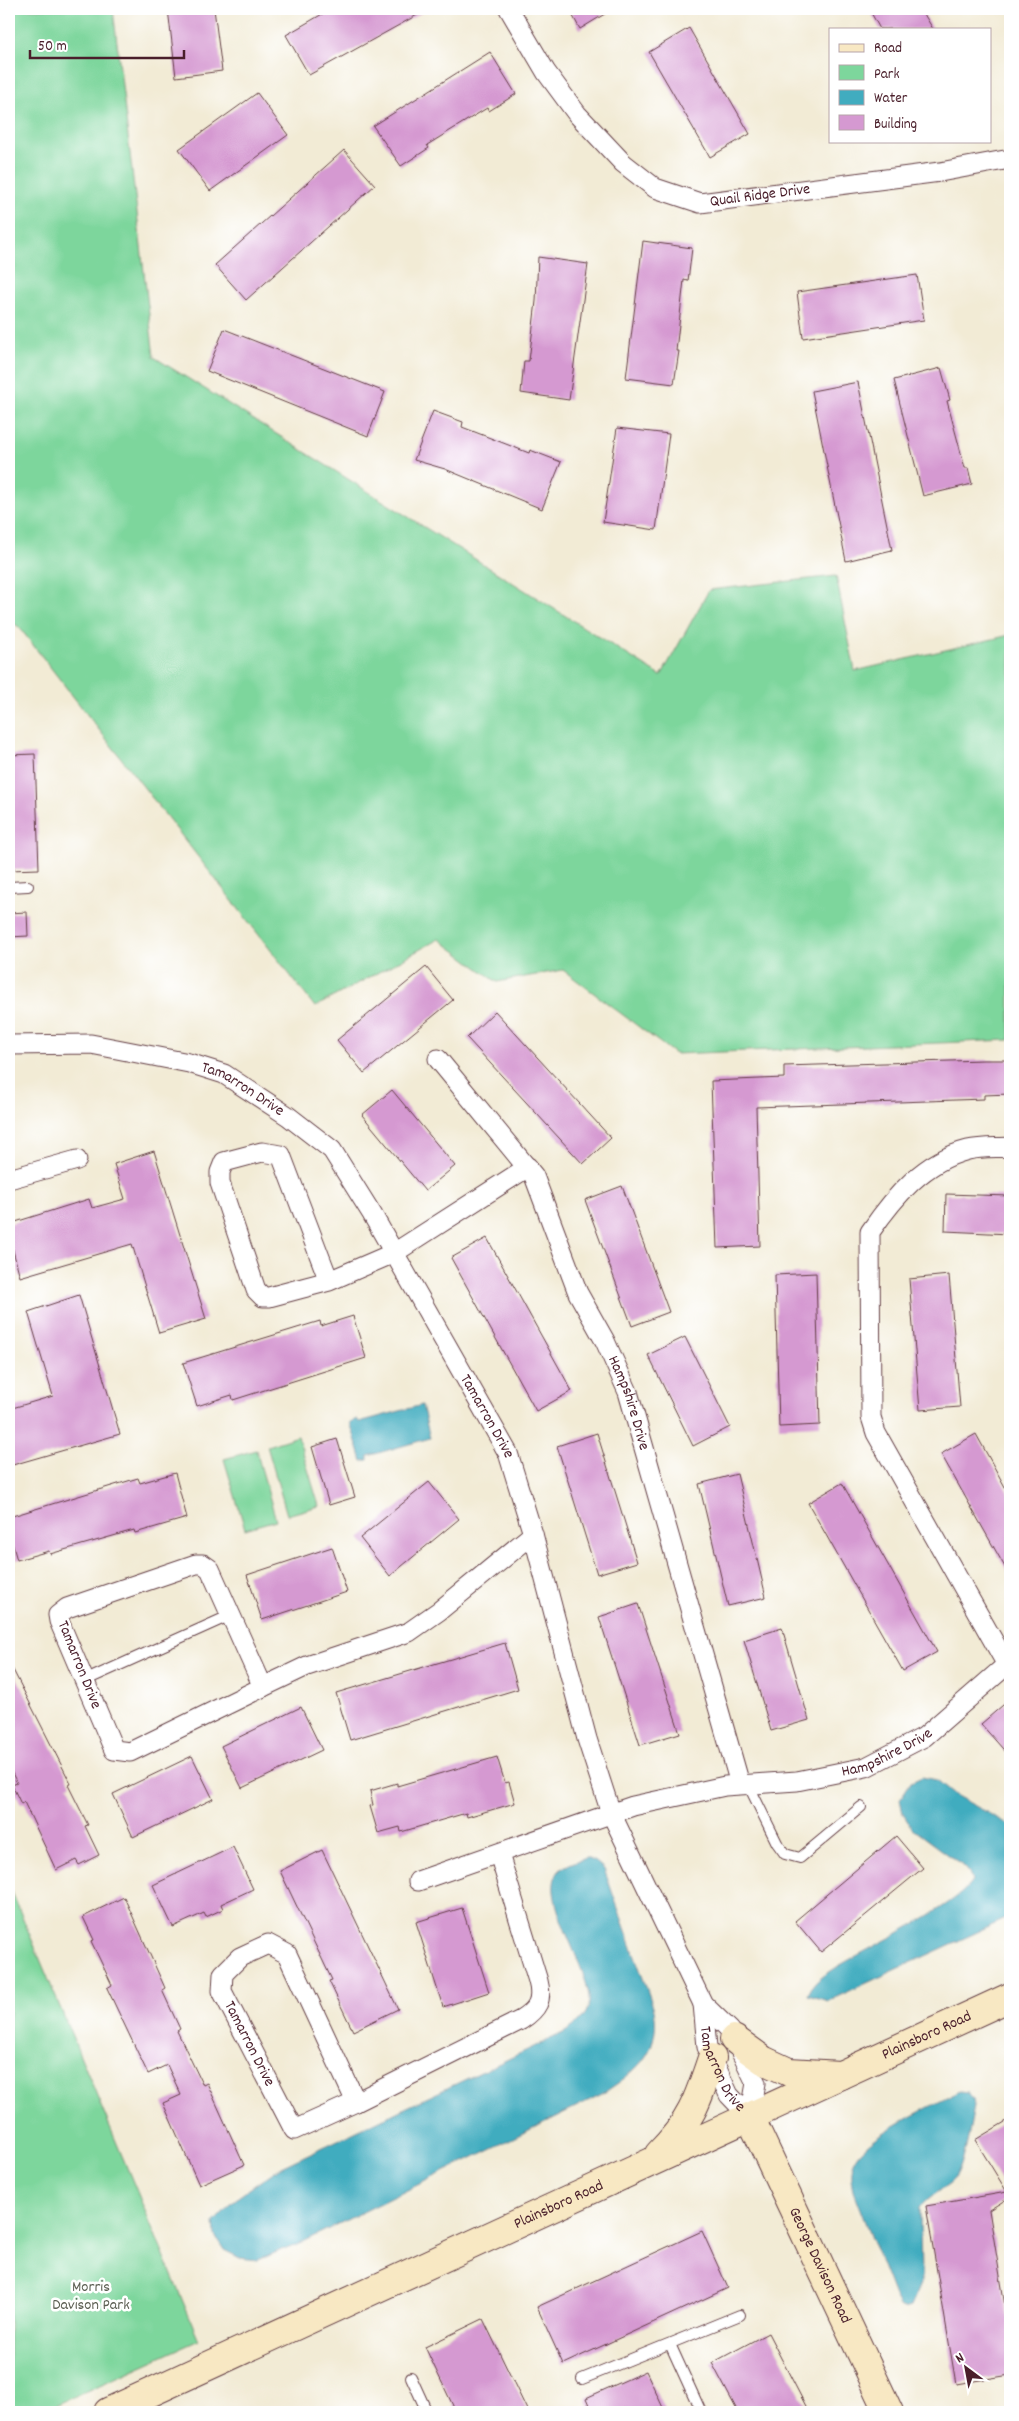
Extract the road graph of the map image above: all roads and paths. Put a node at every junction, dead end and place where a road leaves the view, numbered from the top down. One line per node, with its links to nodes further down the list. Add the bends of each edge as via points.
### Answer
1 (509, 9): 2 (street, Quail Ridge Drive, via 546,72 576,114 623,164 655,188 700,203 940,172)
2 (1010, 159)
3 (28, 886): 4 (lane)
4 (9, 887)
5 (16, 1045): 11 (street, Tamarron Drive, via 92,1044 189,1063 224,1074 332,1150)
6 (438, 1059): 9 (street, Hampshire Drive)
7 (1010, 1146): 15 (street, Hampshire Drive, via 968,1150 932,1166 910,1182 870,1232 871,1417 876,1433)
8 (77, 1160): 10 (street)
9 (528, 1167): 11 (street); 18 (street, Hampshire Drive, via 578,1292 628,1392)
10 (9, 1179)
11 (394, 1253): 12 (street); 13 (street, Tamarron Drive, via 508,1453)
12 (329, 1281): 12 (street, via 269,1298 256,1290 220,1183 224,1162 262,1152 282,1155)
13 (533, 1534): 17 (street, Tamarron Drive, via 409,1632 307,1666); 20 (street, Tamarron Drive, via 587,1739)
14 (231, 1616): 16 (lane); 16 (street, Tamarron Drive, via 210,1569 203,1564 67,1608 58,1615 59,1622); 17 (street, Tamarron Drive)
15 (1008, 1664): 18 (street, Hampshire Drive, via 924,1737 866,1767 797,1781)
16 (84, 1682): 17 (street, Tamarron Drive, via 114,1750 124,1753)
17 (263, 1688)
18 (744, 1784): 19 (lane, via 785,1854 800,1858); 20 (street, Hampshire Drive)
19 (861, 1807)
20 (611, 1813): 21 (street); 24 (street, Tamarron Drive)
21 (499, 1854): 22 (street); 28 (street, Tamarron Drive, via 538,1981 540,2002 521,2020)
22 (418, 1881)
23 (1010, 1997): 27 (street, Plainsboro Road)
24 (703, 2004): 25 (street, Tamarron Drive, via 730,2030); 26 (street, Tamarron Drive, via 707,2047)
25 (734, 2039): 27 (street, via 763,2060 789,2072); 29 (street, Tamarron Drive, via 756,2083)
26 (712, 2058): 29 (street, Tamarron Drive, via 729,2095); 30 (street, via 698,2100 679,2134)
27 (841, 2076): 29 (street, Plainsboro Road)
28 (356, 2102): 28 (street, Tamarron Drive, via 294,2130 222,1991 223,1974 240,1957 268,1944 287,1954)
29 (750, 2117): 30 (street, Plainsboro Road); 38 (street, George Davison Road)
30 (651, 2161): 35 (street, Plainsboro Road)
31 (740, 2315): 32 (lane)
32 (670, 2344): 34 (lane); 37 (lane)
33 (412, 2377): 36 (lane)
34 (582, 2379)
35 (108, 2412)
36 (427, 2412)
37 (700, 2412)
38 (889, 2412)

